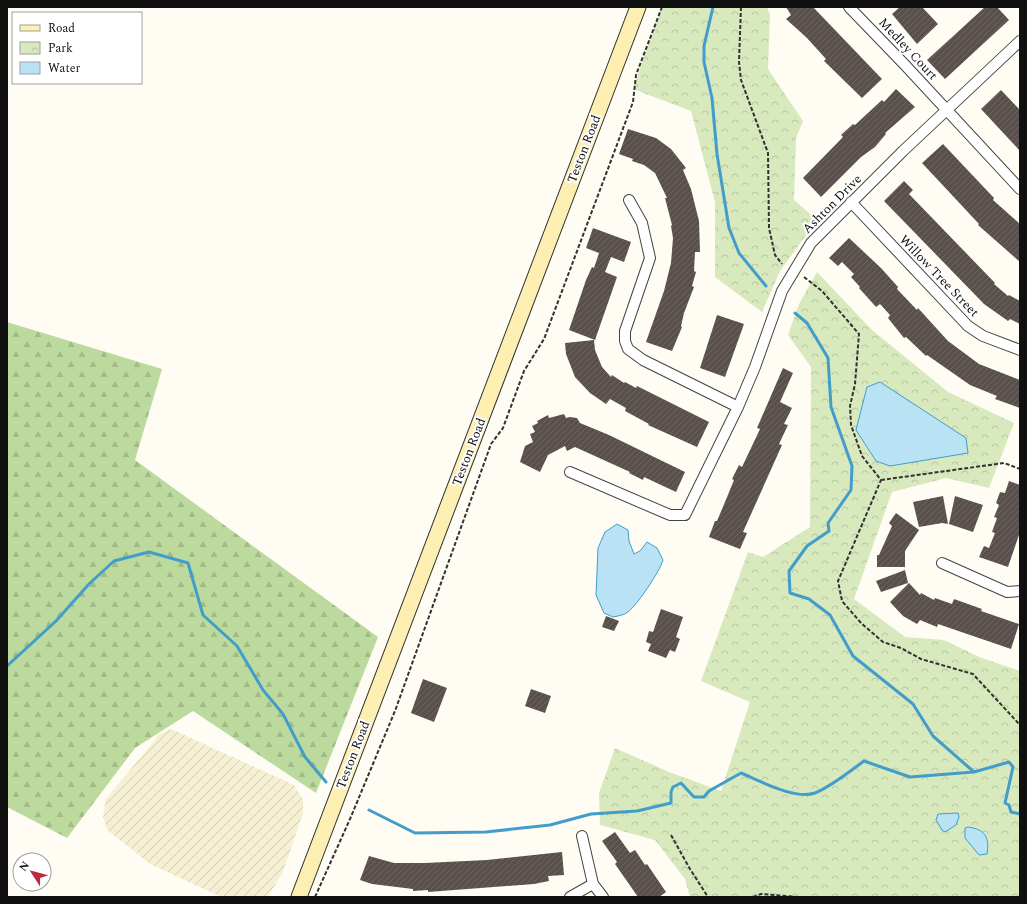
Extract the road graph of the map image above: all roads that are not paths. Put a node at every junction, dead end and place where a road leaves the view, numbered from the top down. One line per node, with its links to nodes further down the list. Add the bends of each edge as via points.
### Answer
1 (638, 7): 15 (main road, Teston Road)
2 (849, 7): 4 (street, Medley Court)
3 (1020, 41): 4 (street, Ashton Drive)
4 (946, 111): 5 (street, Medley Court); 7 (street, Ashton Drive)
5 (1020, 189)
6 (629, 200): 9 (street, via 642,223 650,258 625,331 628,349 643,360)
7 (851, 202): 8 (street, Willow Tree Street, via 968,326 983,336); 9 (street, Ashton Drive, via 811,242 782,291)
8 (1020, 350)
9 (738, 408): 10 (street, Ashton Drive, via 685,515 670,515)
10 (570, 472)
11 (942, 563): 12 (street, via 1007,592)
12 (1020, 591)
13 (582, 836): 14 (street)
14 (593, 884): 16 (street); 17 (street)
15 (299, 897)
16 (570, 897)
17 (603, 897)

